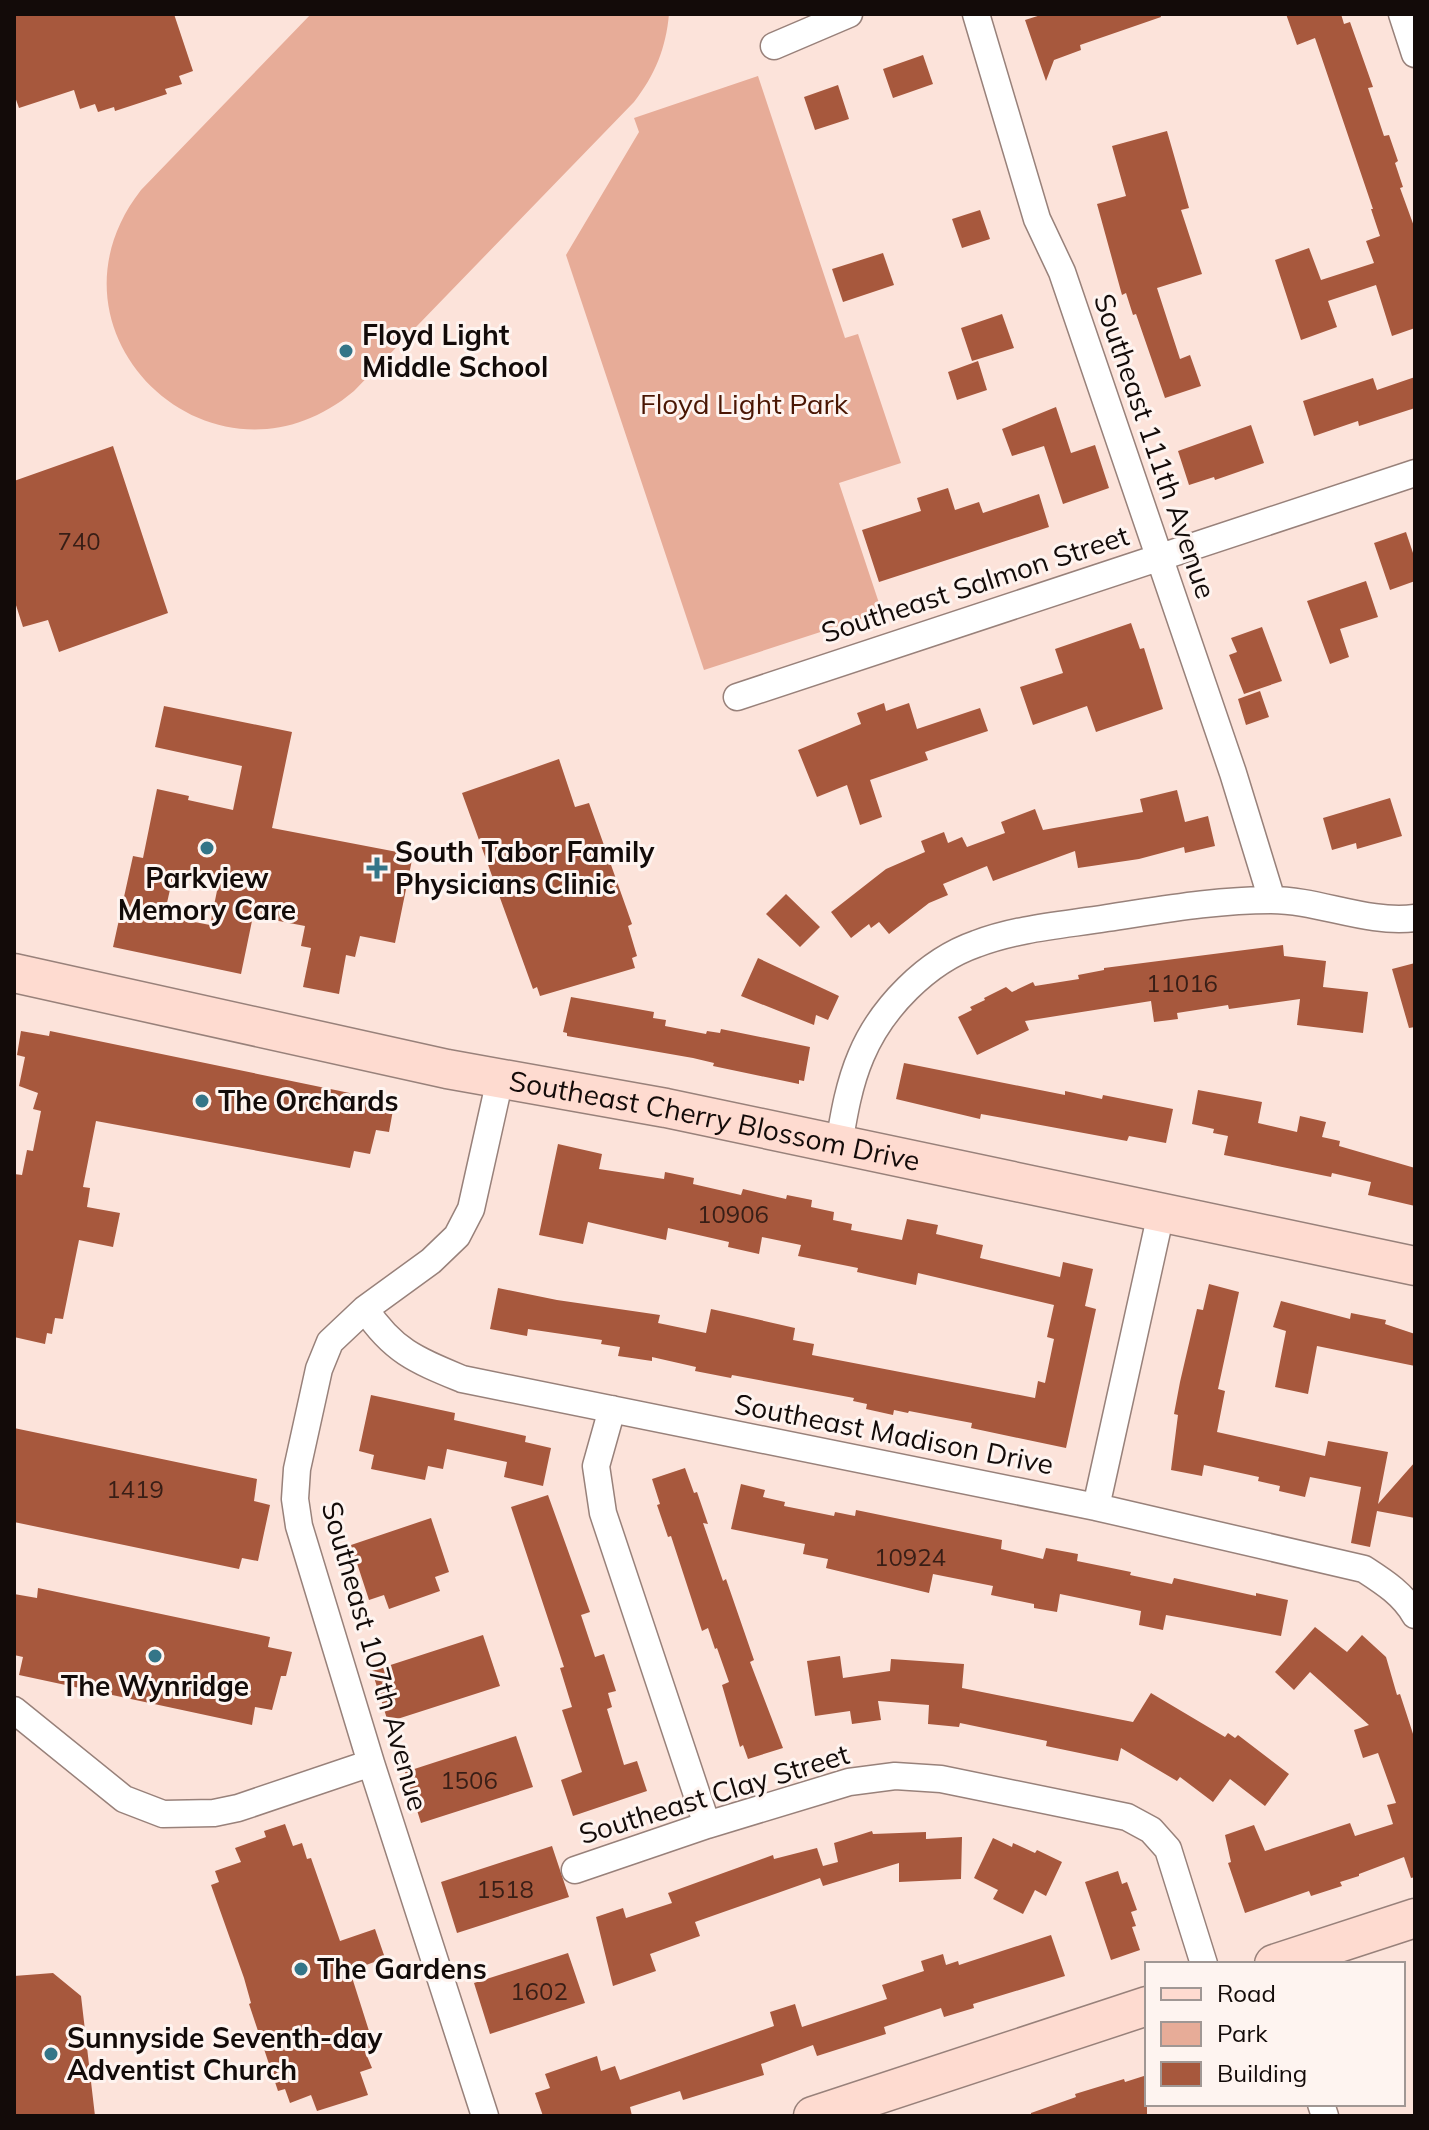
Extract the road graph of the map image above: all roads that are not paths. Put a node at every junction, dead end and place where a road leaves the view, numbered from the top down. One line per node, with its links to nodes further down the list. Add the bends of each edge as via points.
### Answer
1 (849, 14): 4 (street)
2 (976, 14): 7 (street, Southeast 111th Avenue, via 1037,219 1062,272)
3 (1402, 14): 5 (street)
4 (774, 46)
5 (1415, 54)
6 (1415, 473): 7 (street, Southeast Salmon Street)
7 (1158, 557): 8 (street, Southeast Salmon Street); 9 (street, Southeast 111th Avenue)
8 (737, 697)
9 (1272, 900): 10 (street, via 1358,915); 13 (street, via 1205,904 1028,930 975,944 944,959 907,990 862,1053)
10 (1415, 918)
11 (14, 973): 12 (main road, Southeast Cherry Blossom Drive)
12 (500, 1079): 13 (main road, Southeast Cherry Blossom Drive); 16 (street, Southeast 107th Avenue, via 471,1209 457,1236)
13 (839, 1144): 14 (main road, Southeast Cherry Blossom Drive)
14 (1161, 1213): 15 (main road, Southeast Cherry Blossom Drive); 18 (street)
15 (1415, 1266)
16 (365, 1309): 17 (street, Southeast Madison Drive, via 394,1346 420,1362 462,1379); 21 (street, Southeast 107th Avenue, via 330,1342 319,1369 295,1499)
17 (612, 1409): 18 (street, Southeast Madison Drive); 22 (street, via 596,1466 603,1513)
18 (1096, 1507): 19 (street, Southeast Madison Drive, via 1364,1569 1388,1584)
19 (1415, 1615)
20 (14, 1710): 21 (street, via 124,1799 163,1814 238,1808)
21 (371, 1763): 28 (street, Southeast 107th Avenue)
22 (707, 1825): 23 (street, Southeast Clay Street); 25 (street, Southeast Clay Street, via 849,1782 895,1776 941,1779 1127,1817 1151,1830 1168,1849)
23 (575, 1870)
24 (1415, 1918): 26 (main road)
25 (1203, 1962)
26 (1280, 1962)
27 (1145, 2007): 29 (main road)
28 (485, 2116)
29 (813, 2116)

